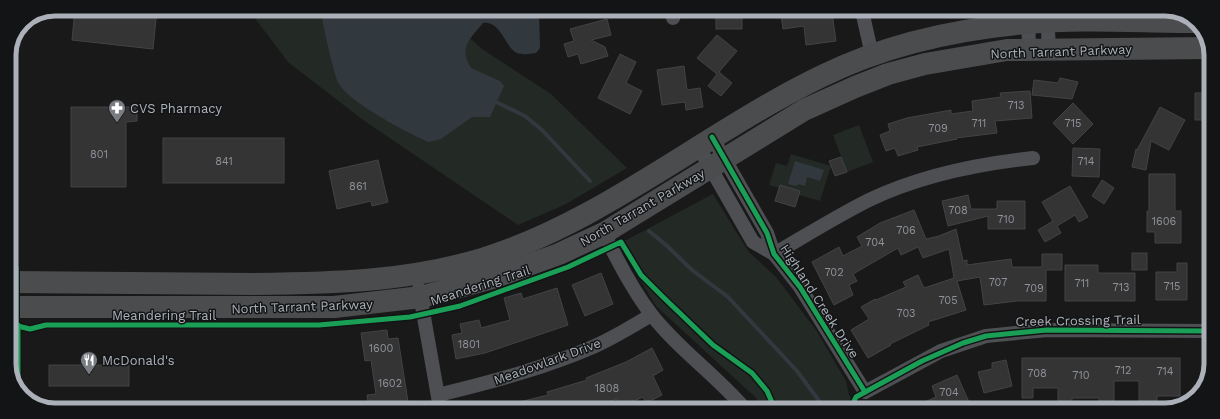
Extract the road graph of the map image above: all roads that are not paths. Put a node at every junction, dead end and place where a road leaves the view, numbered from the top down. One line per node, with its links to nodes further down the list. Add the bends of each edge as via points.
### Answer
1 (863, 16): 6 (street)
2 (1038, 17): 3 (main road, North Tarrant Parkway); 5 (street); 5 (street); 6 (main road, North Tarrant Parkway, via 942,36)
3 (1185, 22)
4 (1203, 48): 5 (main road, North Tarrant Parkway)
5 (1039, 49): 9 (main road, North Tarrant Parkway, via 1007,50 962,57 888,74 804,110)
6 (872, 55): 7 (main road, North Tarrant Parkway, via 823,75)
7 (705, 142): 9 (street, Highland Creek Drive); 12 (main road, North Tarrant Parkway, via 614,198 546,234 481,260)
8 (1033, 158): 11 (street, via 956,170 896,188 868,200)
9 (717, 163): 10 (main road, North Tarrant Parkway); 11 (street, Highland Creek Drive, via 753,242)
10 (604, 233): 15 (main road, North Tarrant Parkway, via 559,254 496,277); 18 (street)
11 (774, 254): 20 (street, Highland Creek Drive, via 800,287)
12 (417, 274): 14 (main road, North Tarrant Parkway, via 372,281); 15 (street)
13 (16, 282): 14 (main road, North Tarrant Parkway)
14 (203, 284): 17 (main road)
15 (421, 297): 17 (main road, North Tarrant Parkway, via 334,307); 21 (street)
16 (16, 308): 17 (main road, North Tarrant Parkway)
17 (202, 308)
18 (651, 315): 21 (street, Meadowlark Drive, via 596,346 483,384); 22 (street)
19 (1204, 331): 20 (street, Creek Crossing Trail, via 1047,330 986,336 941,351)
20 (865, 392)
21 (439, 402)
22 (740, 403)

